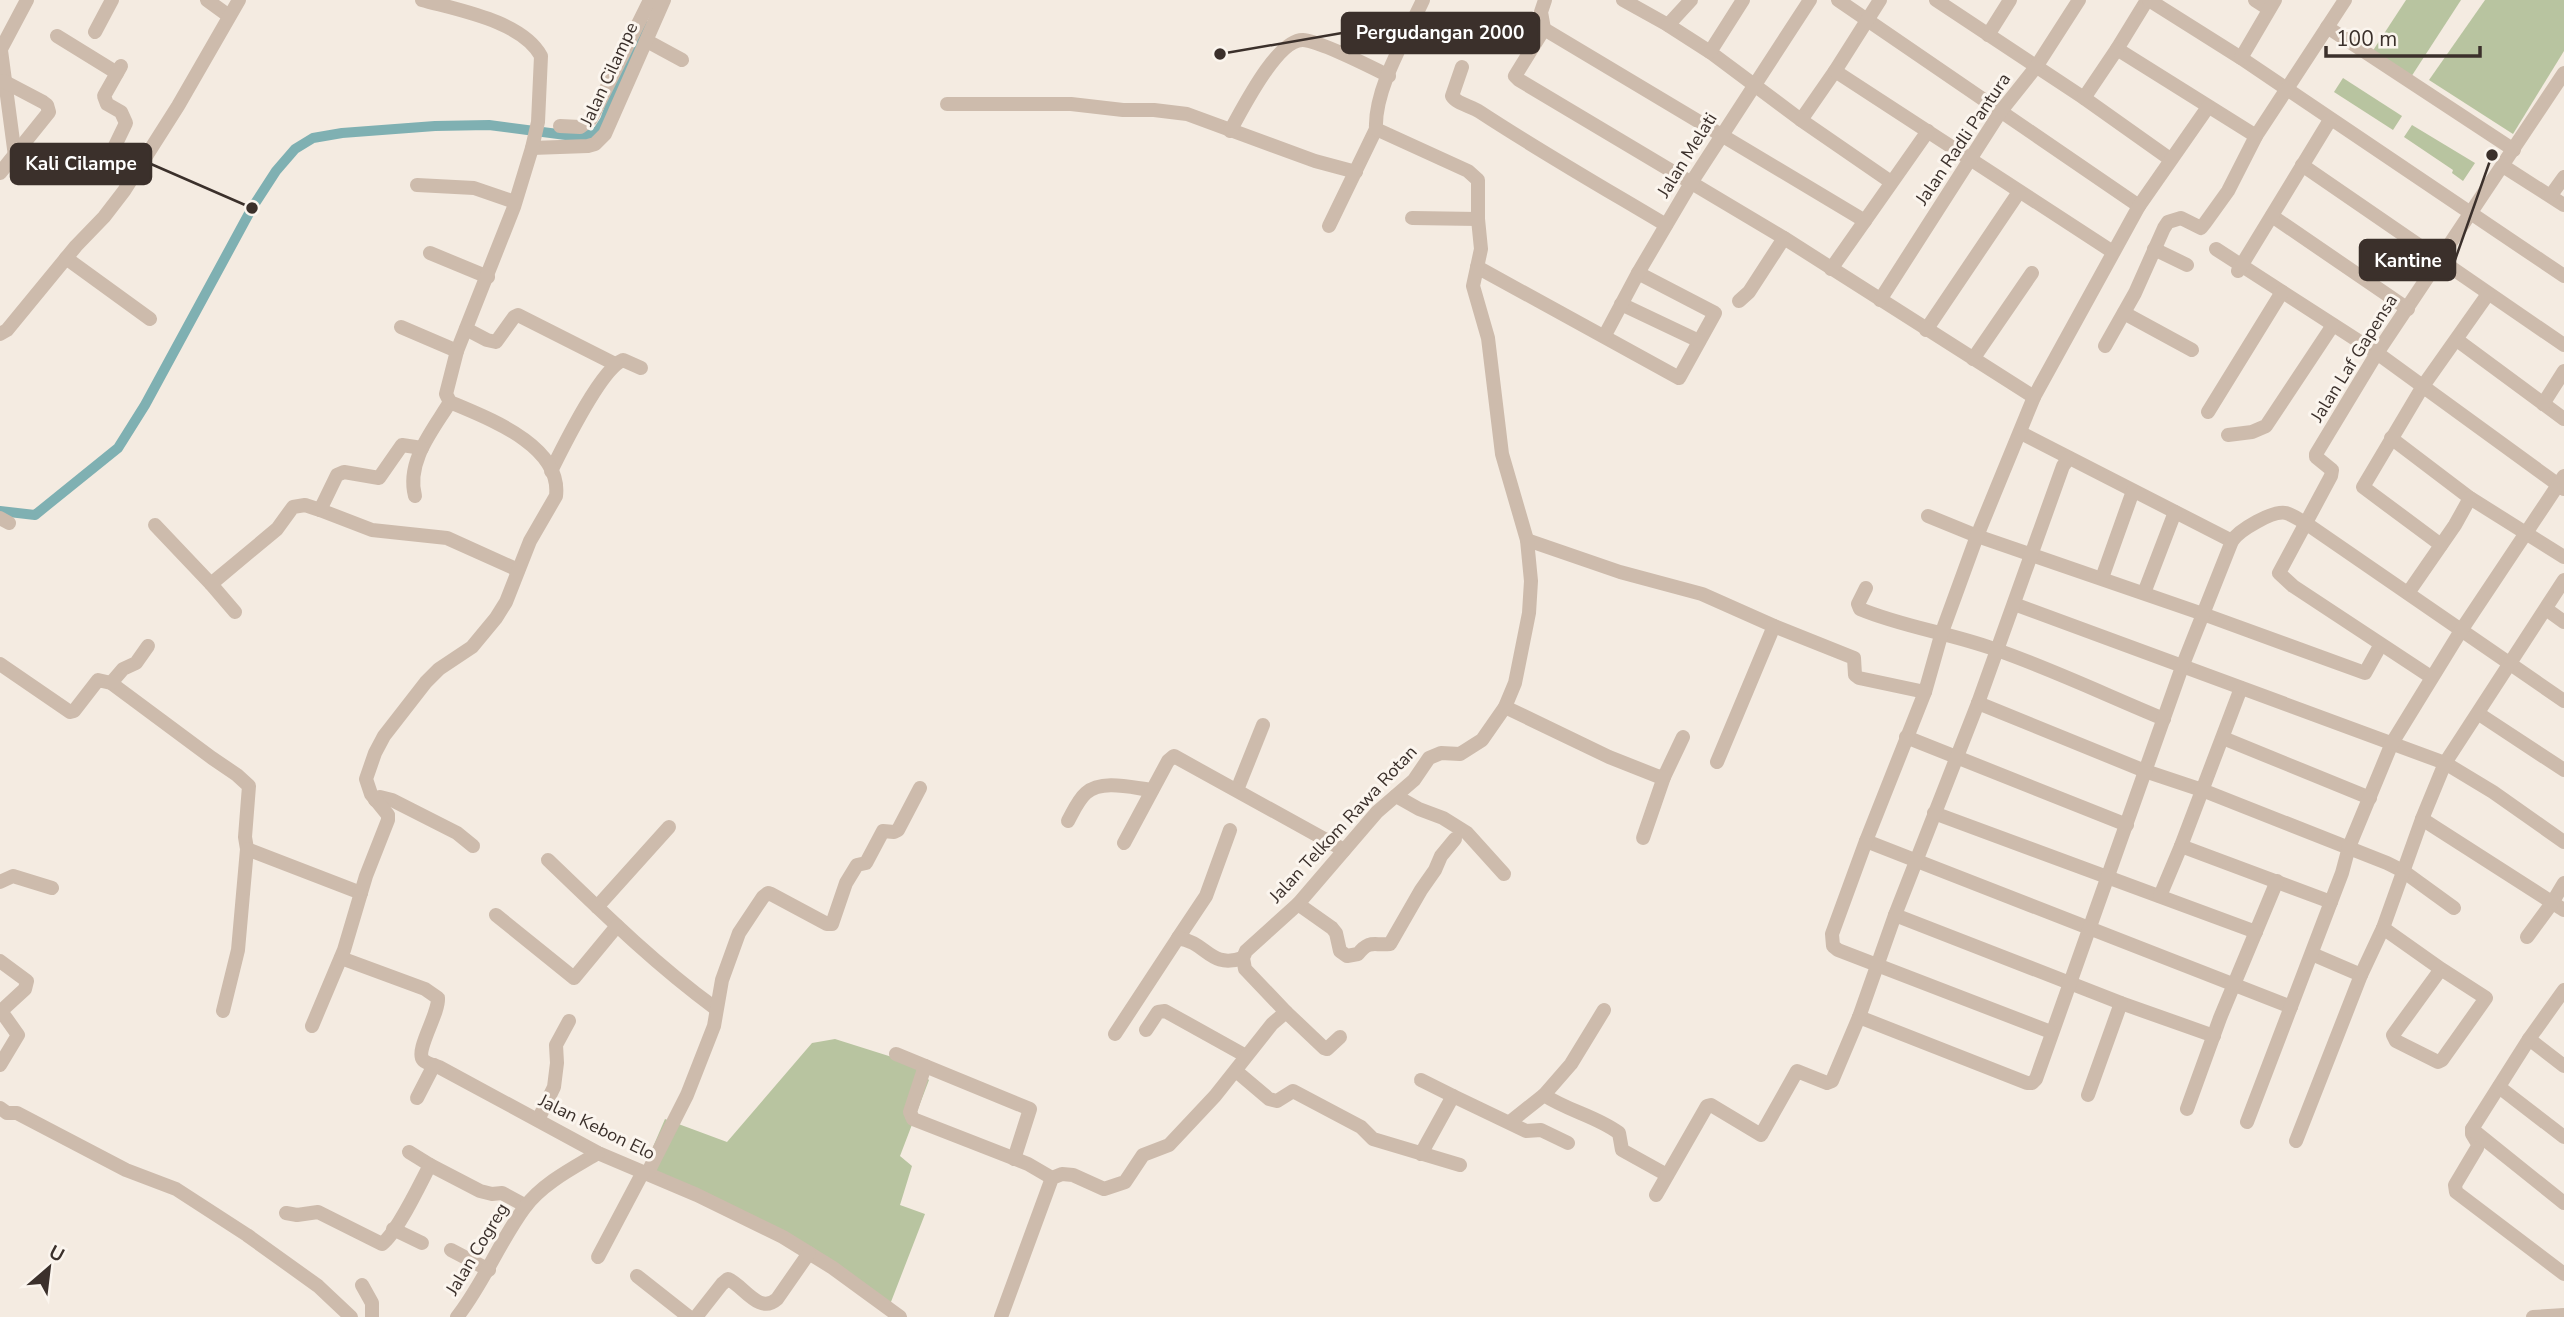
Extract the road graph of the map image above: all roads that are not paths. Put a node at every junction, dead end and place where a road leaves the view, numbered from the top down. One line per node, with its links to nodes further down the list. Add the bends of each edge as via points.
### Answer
1 (27, 0): 33 (street)
2 (111, 0): 28 (street)
3 (207, 0): 23 (street)
4 (239, 0): 23 (street)
5 (422, 0): 58 (street, via 483,17 537,48 542,62)
6 (650, 0): 52 (street, via 590,119 580,127)
7 (664, 0): 31 (street, Jalan Cilampe)
8 (1423, 0): 42 (street)
9 (1545, 0): 27 (street, via 1541,12)
10 (1623, 0): 25 (street)
11 (1691, 0): 25 (street)
12 (1743, 0): 35 (street)
13 (1810, 0): 44 (street, Jalan Melati)
14 (1838, 0): 24 (street)
15 (1880, 0): 24 (street)
16 (1936, 0): 29 (street)
17 (2010, 0): 29 (street)
18 (2079, 0): 39 (street, Jalan Radli Pantura)
19 (2148, 0): 34 (street); 36 (street)
20 (2255, 0): 22 (street)
21 (2345, 0): 26 (street)
22 (2272, 5): 36 (street)
23 (229, 16): 65 (street)
24 (1867, 20): 40 (street); 49 (street)
25 (1668, 25): 35 (street)
26 (2327, 27): 45 (street); 59 (street)
27 (1544, 30): 56 (street); 69 (street, via 1515,76)
28 (95, 32)
29 (1988, 35): 39 (street)
30 (57, 36): 65 (street, via 119,69 104,96 126,123 112,152)
31 (647, 41): 37 (street); 58 (street, Jalan Cilampe, via 600,140 588,146)
32 (0, 43): 33 (street)
33 (1, 49): 43 (street)
34 (2117, 49): 46 (street); 48 (street)
35 (1710, 52): 44 (street)
36 (2241, 58): 45 (street)
37 (682, 60)
38 (1462, 67): 81 (street, via 1452,96 1456,102 1477,110)
39 (2036, 67): 46 (street); 49 (street, Jalan Radli Pantura)
40 (1835, 71): 50 (street); 55 (street)
41 (2564, 73): 59 (street, Jalan Laf Gapensa)
42 (1389, 76): 53 (street, via 1378,106); 54 (street, via 1310,41 1295,41 1280,52)
43 (3, 81): 62 (street); 62 (street, via 48,108 47,116)
44 (1755, 86): 50 (street); 56 (street, Jalan Melati)
45 (2285, 90): 51 (street); 57 (street)
46 (2084, 98): 60 (street)
47 (947, 104): 54 (street, via 1028,102 1154,110 1187,114)
48 (2208, 107): 57 (street); 60 (street)
49 (2001, 111): 61 (street, Jalan Radli Pantura); 75 (street)
50 (1801, 120): 68 (street)
51 (2330, 120): 63 (street); 76 (street)
52 (560, 126)
53 (1376, 129): 66 (street); 79 (street, Jalan Telkom Rawa Rotan, via 1474,175 1478,180)
54 (1230, 131): 66 (street)
55 (1928, 131): 61 (street); 68 (street)
56 (1722, 135): 69 (street, Jalan Melati); 80 (street)
57 (2256, 136): 84 (street, via 2228,191 2201,228 2181,218 2168,222)
58 (534, 138): 73 (street)
59 (2514, 150): 64 (street, Jalan Laf Gapensa)
60 (2170, 159): 75 (street)
61 (1971, 161): 71 (street); 100 (street, Jalan Radli Pantura)
62 (5, 165)
63 (2302, 165): 77 (street); 89 (street)
64 (2502, 166): 72 (street); 76 (street, Jalan Laf Gapensa)
65 (137, 169): 88 (street, via 104,217)
66 (1356, 172): 82 (street)
67 (2564, 177): 72 (street)
68 (1891, 182): 80 (street)
69 (1690, 183): 81 (street, Jalan Melati); 83 (street)
70 (417, 186): 73 (street, via 467,187)
71 (2019, 192): 86 (street); 109 (street)
72 (2551, 195): 74 (street)
73 (515, 202): 97 (street)
74 (2564, 205)
75 (2138, 206): 86 (street)
76 (2470, 214): 89 (street, Jalan Laf Gapensa); 96 (street)
77 (2272, 216): 93 (street); 103 (street)
78 (1412, 218): 79 (street)
79 (1478, 219): 91 (street, Jalan Telkom Rawa Rotan, via 1481,249)
80 (1865, 221): 92 (street)
81 (1666, 225): 94 (street, Jalan Melati)
82 (1329, 226)
83 (1784, 238): 92 (street); 101 (street)
84 (2154, 249): 90 (street); 104 (street)
85 (2216, 249): 93 (street)
86 (2113, 252): 124 (street)
87 (430, 253): 97 (street)
88 (66, 258): 105 (street); 110 (street)
89 (2440, 259): 99 (street); 103 (street, Jalan Laf Gapensa)
90 (2187, 265)
91 (1477, 267): 111 (street); 146 (street, Jalan Telkom Rawa Rotan, via 1473,286 1488,338 1502,454)
92 (1831, 269): 100 (street)
93 (2239, 269): 98 (street)
94 (1638, 273): 102 (street, Jalan Melati); 113 (street, via 1715,313)
95 (2032, 273): 119 (street)
96 (2564, 276)
97 (488, 277): 108 (street)
98 (2282, 292): 106 (street); 127 (street)
99 (2488, 294): 112 (street); 114 (street)
100 (1880, 300): 109 (street)
101 (1739, 301)
102 (1621, 304): 111 (street, Jalan Melati); 113 (street)
103 (2408, 309): 118 (street, Jalan Laf Gapensa)
104 (2124, 313): 115 (street); 116 (street)
105 (150, 320)
106 (2333, 325): 118 (street); 130 (street, via 2266,426)
107 (401, 327): 117 (street)
108 (466, 329): 117 (street); 120 (street, via 496,342 518,315)
109 (1926, 330): 119 (street)
110 (0, 334)
111 (1605, 335): 113 (street, via 1679,378)
112 (2457, 340): 123 (street); 126 (street)
113 (1699, 341)
114 (2564, 345)
115 (2105, 346)
116 (2192, 350)
117 (457, 351): 125 (street, via 446,394)
118 (2377, 353): 123 (street); 142 (street, Jalan Laf Gapensa, via 2316,454 2332,472)
119 (1973, 359): 124 (street)
120 (615, 364): 121 (street, via 623,360); 134 (street)
121 (641, 368)
122 (2564, 371): 126 (street)
123 (2424, 386): 131 (street); 135 (street)
124 (2034, 397): 129 (street)
125 (450, 402): 132 (street); 134 (street, via 523,436)
126 (2543, 404): 128 (street)
127 (2208, 412)
128 (2564, 419)
129 (2021, 433): 133 (street); 145 (street)
130 (2228, 435)
131 (2391, 438): 138 (street); 148 (street, via 2362,487)
132 (422, 448): 137 (street, via 411,481); 139 (street, via 402,445 379,478 337,475)
133 (2069, 458): 136 (street); 149 (street)
134 (551, 471): 151 (street, via 556,496)
135 (2562, 483): 144 (street)
136 (2133, 491): 140 (street); 152 (street)
137 (415, 496)
138 (2470, 498): 144 (street); 148 (street)
139 (320, 510): 151 (street, via 372,530 447,538); 154 (street, via 293,507 277,529)
140 (2175, 512): 147 (street); 156 (street)
141 (1928, 516): 145 (street)
142 (2306, 524): 147 (street, via 2286,513 2273,513); 157 (street); 167 (street, via 2281,577)
143 (155, 526): 154 (street)
144 (2527, 533): 150 (street); 164 (street)
145 (1978, 536): 149 (street); 165 (street)
146 (1527, 540): 163 (street, via 1702,594); 178 (street, Jalan Telkom Rawa Rotan, via 1529,613 1515,683)
147 (2232, 541): 161 (street)
148 (2441, 545): 157 (street)
149 (2031, 554): 152 (street); 158 (street)
150 (2564, 557)
151 (518, 570): 198 (street, via 506,602 485,634 463,656 439,669 384,736 366,779)
152 (2102, 578): 156 (street)
153 (2564, 580): 159 (street)
154 (211, 583): 160 (street)
155 (1866, 587): 165 (street, via 1860,609 1886,620)
156 (2144, 593): 161 (street)
157 (2408, 593): 164 (street)
158 (2014, 604): 168 (street); 171 (street)
159 (2546, 609): 162 (street); 170 (street)
160 (235, 612)
161 (2203, 614): 167 (street, via 2365,673); 171 (street)
162 (2564, 622)
163 (1774, 626): 175 (street, via 1854,658 1858,678); 187 (street)
164 (2462, 629): 170 (street); 172 (street)
165 (1942, 632): 168 (street); 175 (street)
166 (148, 646): 173 (street, via 136,663)
167 (2380, 646): 172 (street)
168 (1996, 649): 177 (street); 180 (street)
169 (0, 664): 173 (street, via 70,712 98,680)
170 (2510, 664): 176 (street); 179 (street)
171 (2182, 667): 174 (street); 180 (street)
172 (2431, 677): 185 (street)
173 (111, 683): 213 (street, via 249,786)
174 (2241, 688): 184 (street); 185 (street)
175 (1925, 692): 183 (street)
176 (2564, 701)
177 (1978, 703): 186 (street); 189 (street)
178 (1505, 707): 191 (street, via 1609,757); 196 (street, Jalan Telkom Rawa Rotan, via 1476,745 1460,754 1429,758)
179 (2479, 713): 188 (street); 190 (street)
180 (2164, 719): 189 (street)
181 (1264, 725): 194 (street)
182 (1683, 737): 191 (street)
183 (1906, 737): 186 (street); 207 (street)
184 (2223, 738): 195 (street); 197 (street)
185 (2392, 743): 188 (street); 197 (street)
186 (1958, 757): 199 (street); 202 (street)
187 (1717, 762)
188 (2445, 763): 200 (street); 208 (street)
189 (2145, 771): 195 (street); 202 (street)
190 (2564, 771)
191 (1664, 777): 205 (street)
192 (920, 788): 250 (street, via 898,830 883,831 866,863 856,864 832,924 765,894 739,933)
193 (1152, 790): 194 (street, via 1174,757); 201 (street, via 1093,788 1084,794); 209 (street)
194 (1237, 790): 214 (street)
195 (2202, 790): 211 (street); 212 (street)
196 (1396, 796): 214 (street, Jalan Telkom Rawa Rotan); 218 (street, via 1443,817 1467,834)
197 (2370, 798): 212 (street)
198 (375, 800): 210 (street, via 392,800); 224 (street, via 388,820)
199 (1934, 813): 216 (street); 219 (street)
200 (2422, 819): 217 (street); 228 (street)
201 (1068, 821)
202 (2127, 825): 219 (street)
203 (670, 827): 229 (street)
204 (1230, 831): 237 (street, via 1206,895)
205 (1643, 838)
206 (1455, 839): 227 (street, via 1390,944 1370,944 1347,956 1340,951 1332,928)
207 (1866, 841): 216 (street); 243 (street, via 1831,941 1838,950)
208 (2564, 842)
209 (1124, 843)
210 (473, 846)
211 (2181, 846): 220 (street); 225 (street)
212 (2349, 848): 217 (street); 226 (street)
213 (247, 849): 224 (street); 253 (street, via 238,950)
214 (1344, 850): 227 (street, Jalan Telkom Rawa Rotan)
215 (548, 860): 229 (street)
216 (1918, 861): 232 (street); 235 (street)
217 (2403, 871): 230 (street); 234 (street)
218 (1504, 874)
219 (2108, 876): 225 (street); 235 (street)
220 (2277, 881): 226 (street); 236 (street)
221 (0, 882): 223 (street, via 13,876)
222 (2564, 883): 228 (street)
223 (52, 888)
224 (360, 893): 240 (street)
225 (2160, 896): 236 (street)
226 (2331, 902): 239 (street)
227 (1298, 904): 241 (street, Jalan Telkom Rawa Rotan)
228 (2558, 906): 238 (street)
229 (597, 907): 233 (street)
230 (2454, 908)
231 (496, 915): 233 (street, via 574,978)
232 (1895, 915): 243 (street); 246 (street)
233 (617, 926): 250 (street, via 674,978)
234 (2383, 928): 244 (street); 245 (street)
235 (2090, 930): 246 (street); 247 (street)
236 (2256, 932): 247 (street)
237 (1178, 937): 241 (street, via 1227,963); 260 (street)
238 (2527, 937)
239 (2312, 954): 245 (street); 251 (street)
240 (341, 957): 257 (street); 267 (street, via 438,998 420,1054)
241 (1242, 958): 254 (street, via 1245,969)
242 (0, 961): 266 (street, via 27,981 1,1011 18,1035)
243 (1877, 965): 255 (street); 259 (street)
244 (2441, 969): 244 (street, via 2486,998 2438,1062 2396,1041 2393,1035)
245 (2361, 975): 284 (street)
246 (2069, 983): 249 (street); 259 (street)
247 (2234, 984): 251 (street); 261 (street)
248 (2564, 990): 263 (street)
249 (2121, 1003): 261 (street); 274 (street)
250 (715, 1007): 292 (street, via 714,1026 687,1095)
251 (2291, 1007): 281 (street)
252 (1604, 1010): 273 (street, via 1571,1064)
253 (223, 1011)
254 (1286, 1012): 262 (street, via 1324,1048); 265 (street)
255 (1859, 1017): 259 (street, via 2027,1083 2036,1079); 293 (street, via 1831,1082 1797,1071 1761,1135 1707,1106)
256 (569, 1021): 279 (street, via 556,1045 554,1087)
257 (312, 1026)
258 (1146, 1030): 265 (street, via 1158,1012 1165,1011)
259 (2052, 1032)
260 (1115, 1034)
261 (2214, 1036): 278 (street)
262 (1340, 1037)
263 (2529, 1039): 269 (street); 272 (street)
264 (896, 1054): 268 (street)
265 (1247, 1056): 270 (street)
266 (0, 1065)
267 (434, 1065): 276 (street); 279 (street, Jalan Kebon Elo)
268 (925, 1066): 289 (street, via 910,1112 913,1119); 289 (street, via 1030,1109)
269 (2564, 1066)
270 (1236, 1071): 288 (street, via 1269,1099 1276,1101 1293,1091 1361,1127 1373,1139); 294 (street, via 1169,1145 1143,1156 1125,1182 1104,1189 1073,1175)
271 (1421, 1080): 275 (street)
272 (2498, 1087): 282 (street); 283 (street)
273 (1545, 1095): 280 (street); 293 (street, via 1610,1126 1619,1133 1622,1150)
274 (2088, 1095)
275 (1453, 1096): 280 (street); 288 (street)
276 (417, 1098)
277 (0, 1108): 311 (street, via 126,1170 176,1189 318,1286)
278 (2187, 1109)
279 (538, 1120): 287 (street, Jalan Kebon Elo)
280 (1510, 1122): 285 (street)
281 (2247, 1122)
282 (2472, 1129): 296 (street); 305 (street, via 2477,1148 2455,1185 2456,1192)
283 (2564, 1137)
284 (2297, 1141)
285 (1568, 1143)
286 (409, 1152): 290 (street)
287 (598, 1153): 292 (street, Jalan Kebon Elo); 297 (street, Jalan Cogreg, via 556,1179)
288 (1422, 1154): 291 (street)
289 (1013, 1159): 294 (street)
290 (430, 1165): 297 (street, via 480,1191 502,1193); 299 (street)
291 (1460, 1165)
292 (645, 1173): 302 (street, Jalan Kebon Elo); 303 (street)
293 (1667, 1175): 295 (street)
294 (1052, 1178): 310 (street)
295 (1656, 1195)
296 (2564, 1203)
297 (526, 1206): 304 (street, Jalan Cogreg)
298 (285, 1213): 299 (street, via 318,1212 380,1244)
299 (393, 1229): 300 (street)
300 (422, 1243)
301 (452, 1250): 304 (street)
302 (809, 1253): 309 (street, Jalan Kebon Elo); 315 (street, via 769,1304 762,1305 728,1279)
303 (598, 1257)
304 (489, 1270): 313 (street, Jalan Cogreg)
305 (2564, 1274)
306 (637, 1276): 314 (street)
307 (362, 1285): 312 (street, via 372,1303)
308 (2564, 1315): 316 (street)
309 (895, 1316)
310 (1004, 1316)
311 (351, 1317)
312 (372, 1317)
313 (457, 1317)
314 (689, 1317)
315 (696, 1317)
316 (2533, 1317)

